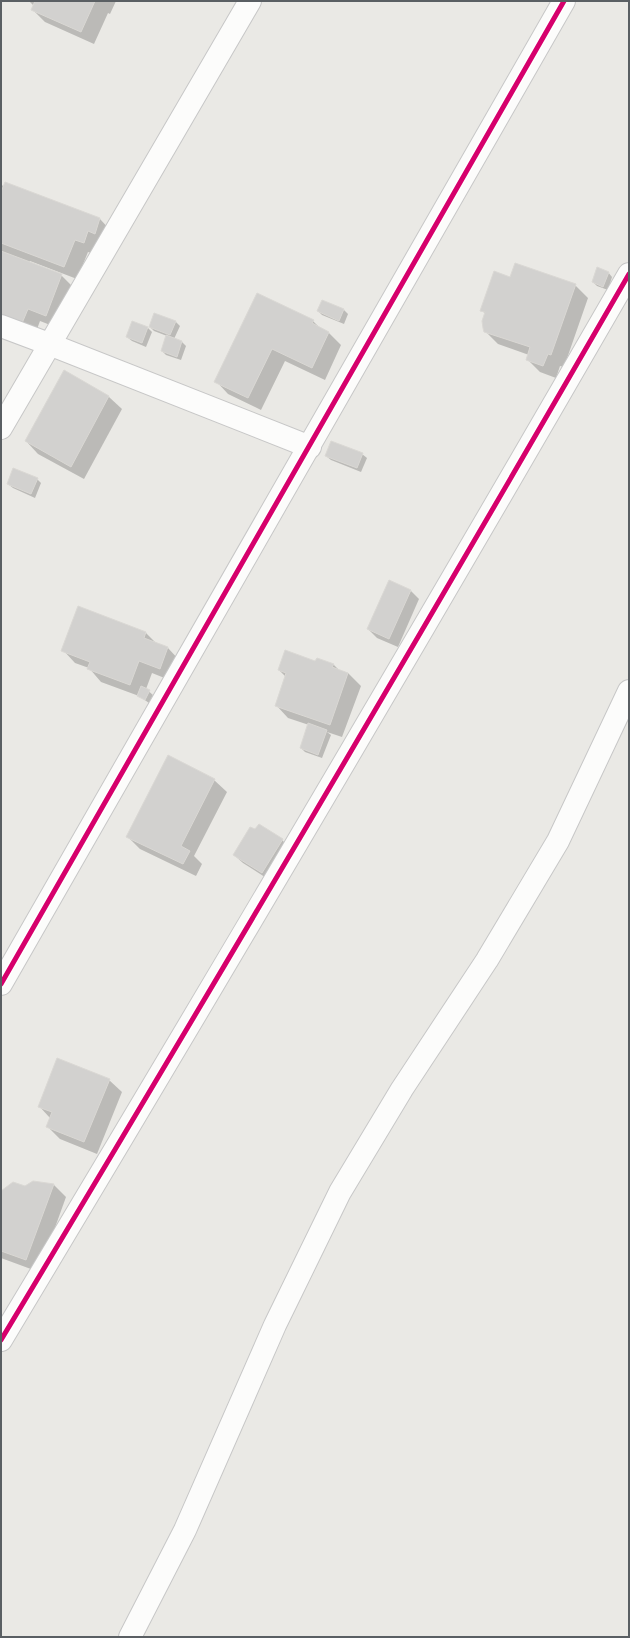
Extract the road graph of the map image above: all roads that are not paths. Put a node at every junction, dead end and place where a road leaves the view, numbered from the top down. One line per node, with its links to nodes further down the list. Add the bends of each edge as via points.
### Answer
1 (250, 1): 5 (street)
2 (564, 1): 7 (street)
3 (629, 274): 11 (street, via 173,1053)
4 (1, 326): 5 (street)
5 (49, 344): 6 (street); 7 (street)
6 (1, 428)
7 (310, 447): 9 (street)
8 (629, 690): 12 (street, via 558,841 487,960 402,1089 340,1192 275,1325 185,1530)
9 (8, 956): 10 (street)
10 (1, 984)
11 (1, 1340)
12 (130, 1637)

